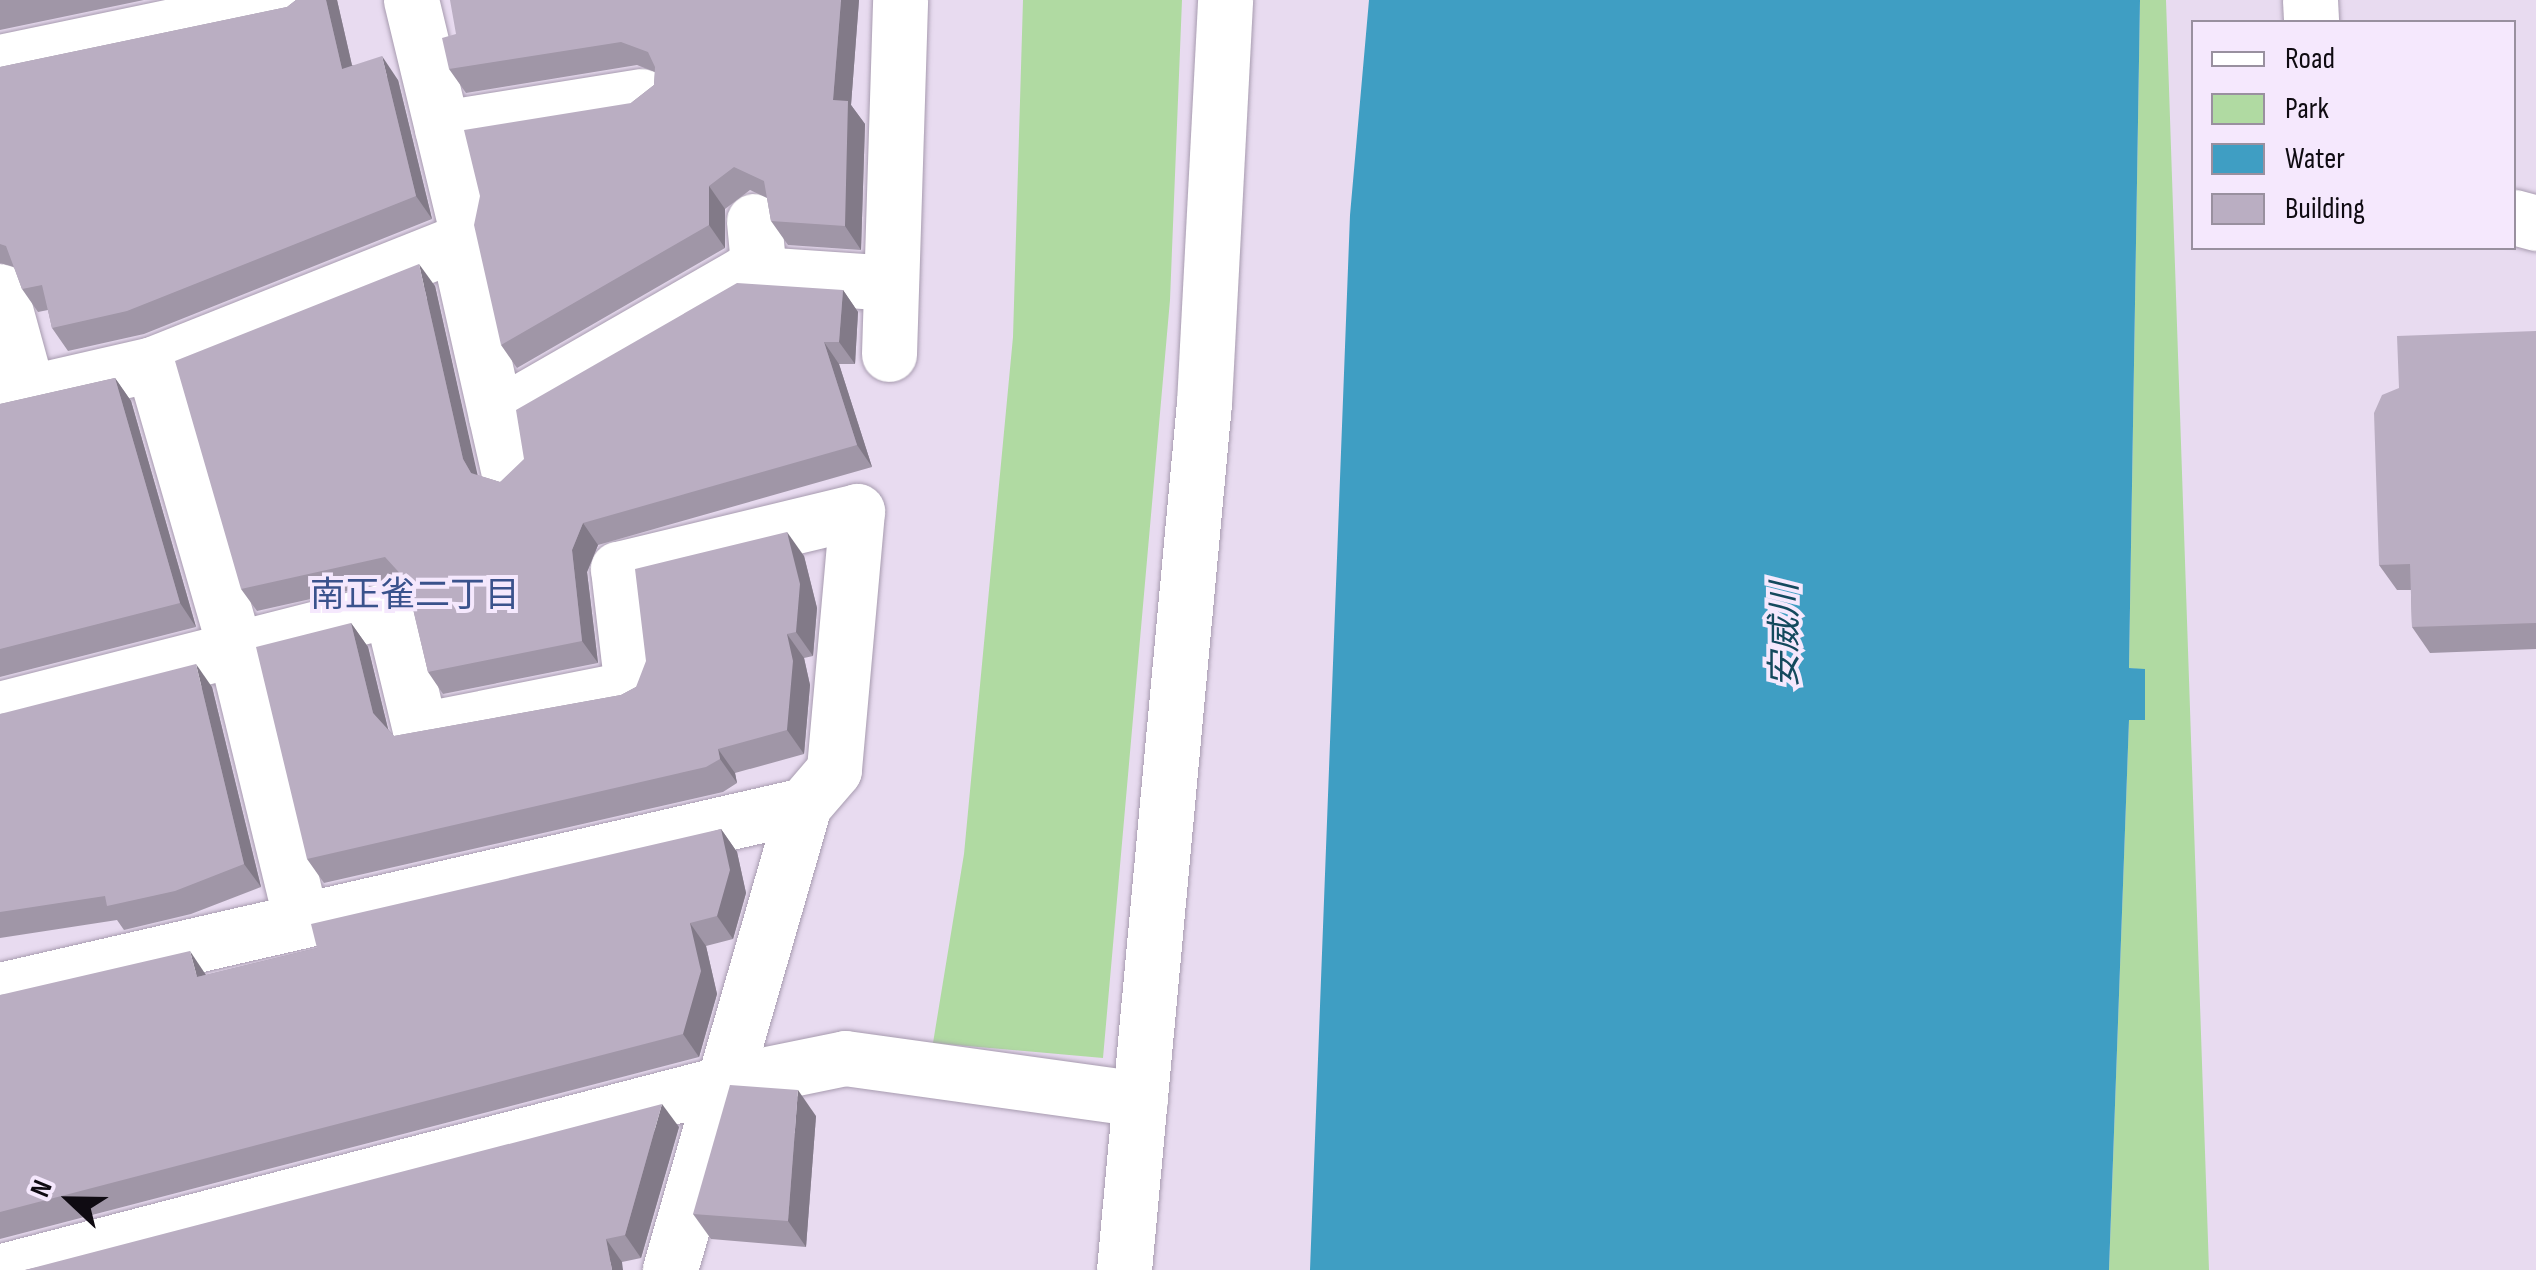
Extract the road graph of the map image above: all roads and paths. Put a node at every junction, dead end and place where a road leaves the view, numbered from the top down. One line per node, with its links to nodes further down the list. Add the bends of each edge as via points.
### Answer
1 (297, 0): 5 (street)
2 (411, 0): 8 (street)
3 (900, 0): 12 (street)
4 (1225, 0): 25 (street, via 1204,403)
5 (218, 6): 6 (street)
6 (0, 62)
7 (640, 96): 8 (street)
8 (442, 128): 10 (street, via 466,227)
9 (754, 221): 11 (street)
10 (457, 243): 15 (street); 17 (street)
11 (759, 274): 12 (street); 17 (street, via 744,273)
12 (891, 283): 14 (street)
13 (0, 291): 16 (street)
14 (888, 354)
15 (153, 364): 16 (street); 19 (street)
16 (14, 396)
17 (496, 416): 18 (street)
18 (509, 473)
19 (235, 649): 20 (street); 21 (street, via 390,610 420,730 632,688 618,569 857,511 834,770); 22 (street)
20 (0, 709)
21 (804, 806): 22 (street); 24 (street)
22 (301, 920): 23 (street)
23 (0, 990)
24 (728, 1082): 25 (street, via 845,1058); 26 (street); 27 (street)
25 (1140, 1099): 28 (street)
26 (6, 1270)
27 (670, 1270)
28 (1124, 1270)

